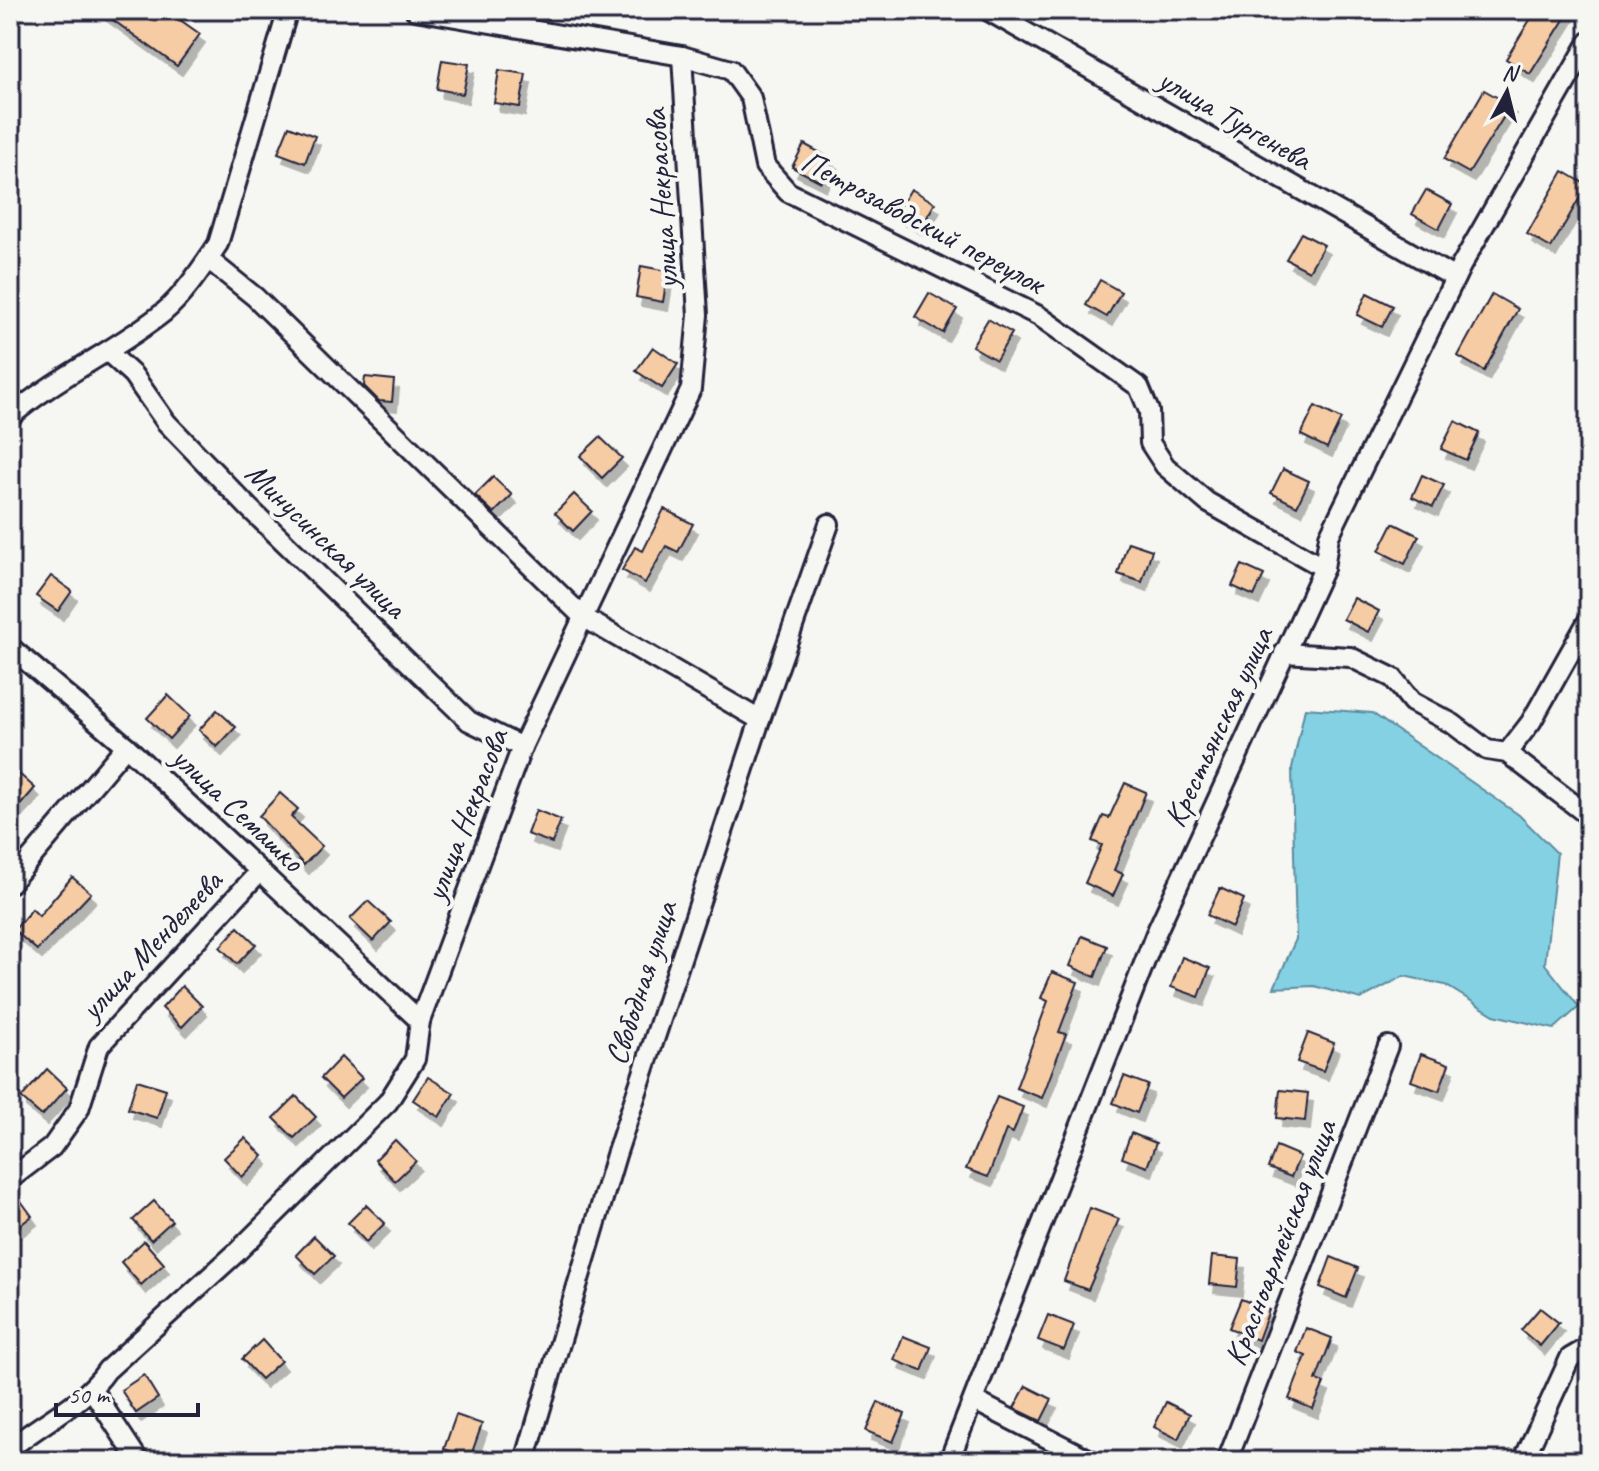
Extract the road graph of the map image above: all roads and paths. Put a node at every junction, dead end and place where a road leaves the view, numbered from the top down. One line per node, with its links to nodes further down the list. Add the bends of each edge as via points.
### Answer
1 (288, 10): 6 (street, via 218,244)
2 (415, 10): 5 (street, Петрозаводский переулок)
3 (987, 10): 7 (street, улица Тургенева)
4 (1589, 42): 7 (street, Крестьянская улица)
5 (682, 56): 11 (street, Петрозаводский переулок, via 731,70 751,98 765,166 788,192 1039,316 1139,387 1149,411 1150,443 1165,466 1207,502); 12 (street, улица Некрасова, via 698,315 691,389)
6 (208, 259): 8 (street, via 167,309); 12 (street, via 255,297)
7 (1455, 278): 11 (street, Крестьянская улица, via 1329,536)
8 (108, 352): 9 (street); 18 (street, Минусинская улица, via 248,507 458,711)
9 (10, 417)
10 (829, 524): 16 (street, Свободная улица)
11 (1324, 568): 15 (street, Крестьянская улица)
12 (583, 617): 16 (street); 18 (street, улица Некрасова)
13 (1589, 619): 19 (street, via 1531,722)
14 (10, 647): 17 (street, улица Семашко)
15 (1284, 653): 19 (street, via 1350,657 1393,678 1412,702 1487,750); 28 (street, Крестьянская улица, via 1156,933)
16 (760, 720): 31 (street, Свободная улица, via 616,1155)
17 (126, 746): 21 (street, улица Семашко); 22 (street)
18 (522, 747): 23 (street, улица Некрасова)
19 (1507, 753): 20 (street)
20 (1589, 816)
21 (260, 871): 23 (street, улица Семашко); 25 (street, улица Менделеева, via 99,1046 79,1109 52,1147)
22 (10, 883)
23 (420, 1021): 27 (street, улица Некрасова, via 415,1059 388,1102 236,1253 107,1370)
24 (1388, 1046): 34 (street, Красноармейская улица)
25 (10, 1179)
26 (1589, 1347): 35 (street, via 1570,1358)
27 (93, 1391): 29 (street, улица Некрасова); 30 (street)
28 (975, 1401): 32 (street, Крестьянская улица); 33 (street)
29 (10, 1449)
30 (139, 1461)
31 (525, 1461)
32 (949, 1461)
33 (1092, 1461)
34 (1227, 1461)
35 (1523, 1461)

